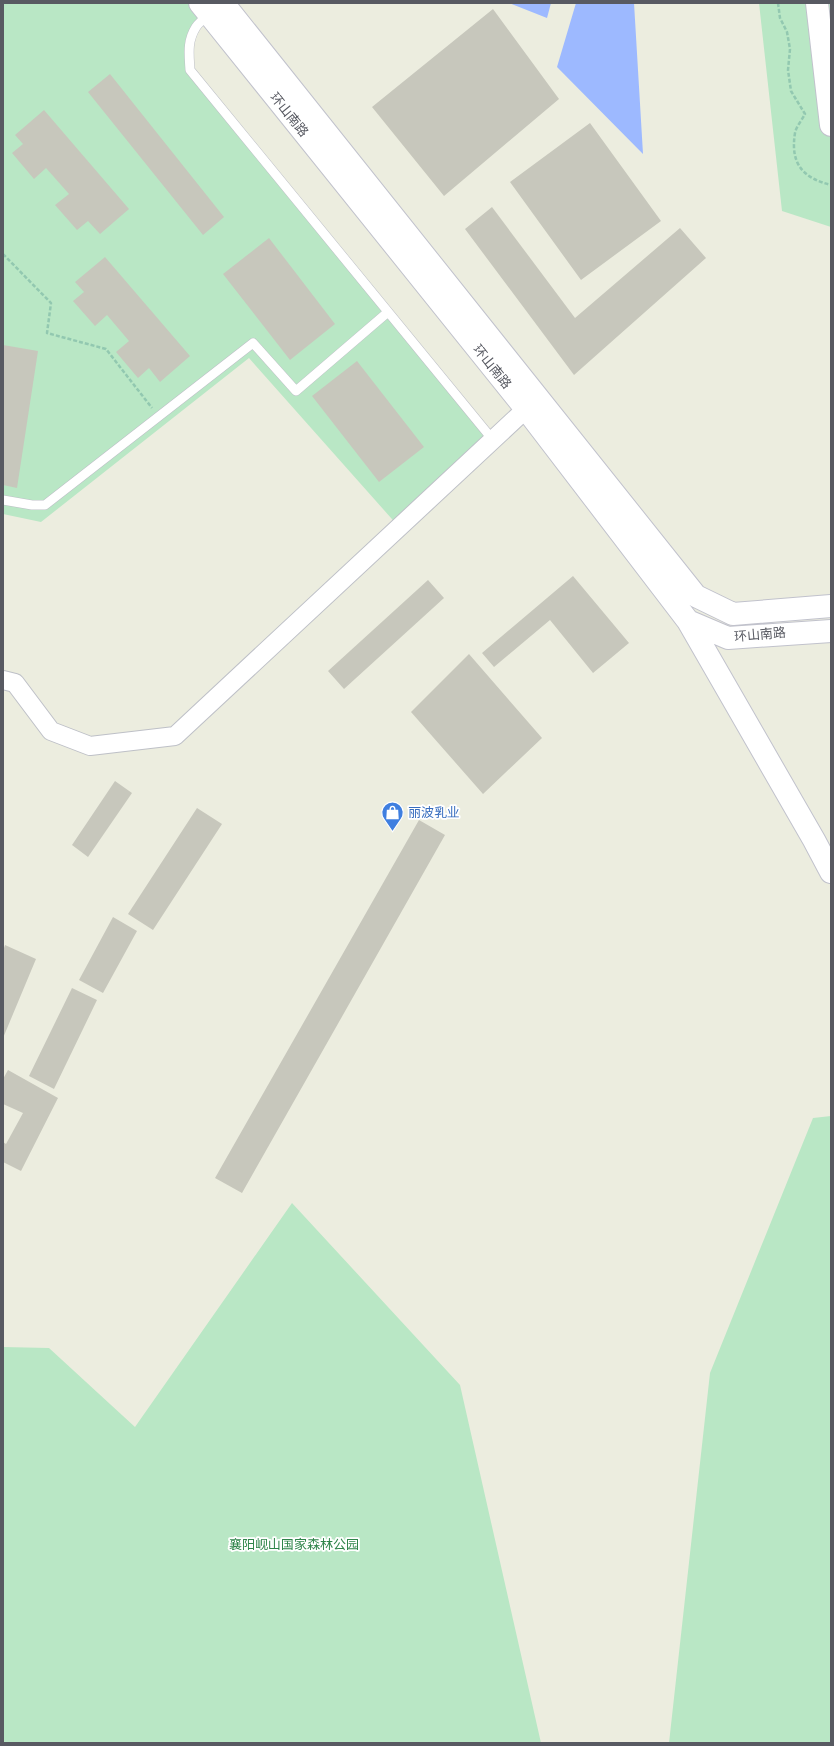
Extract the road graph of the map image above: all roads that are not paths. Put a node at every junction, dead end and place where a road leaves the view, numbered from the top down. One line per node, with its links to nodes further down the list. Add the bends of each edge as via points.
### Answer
1 (817, 3): 3 (main road)
2 (210, 6): 4 (lane, via 205,17 196,25 189,42 190,70); 5 (main road, 环山南路); 8 (main road, 环山南路, via 696,596 733,614)
3 (831, 125)
4 (388, 312): 6 (lane); 7 (lane, via 296,392 253,343 45,504 32,505)
5 (526, 409): 6 (street); 9 (main road, 环山南路)
6 (493, 440): 11 (street, via 175,736 90,746 51,731 15,683)
7 (3, 500)
8 (831, 606)
9 (688, 621): 10 (main road, 环山南路, via 728,638); 12 (main road)
10 (831, 631)
11 (3, 680)
12 (831, 872)

